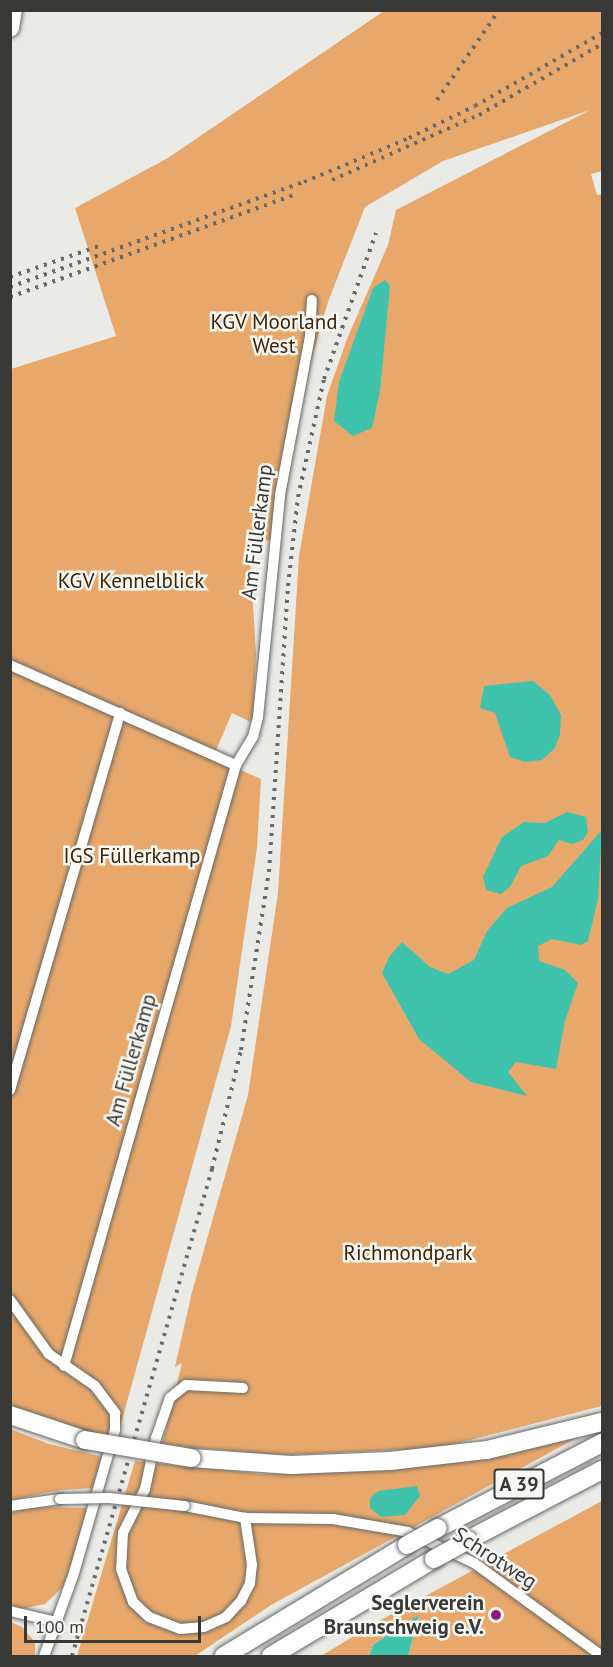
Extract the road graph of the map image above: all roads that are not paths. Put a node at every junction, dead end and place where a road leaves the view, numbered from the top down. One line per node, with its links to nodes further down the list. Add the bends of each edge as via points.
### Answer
1 (14, 10): 2 (highway)
2 (10, 28)
3 (312, 300): 6 (street, Am Füllerkamp, via 310,336 280,495 258,717 253,737)
4 (10, 665): 5 (street)
5 (120, 713): 6 (street); 7 (street)
6 (236, 765): 9 (street, Am Füllerkamp)
7 (10, 1090)
8 (10, 1300): 9 (street, via 35,1339)
9 (64, 1366): 18 (street, via 107,1398 115,1413 115,1430)
10 (243, 1388): 16 (street, via 186,1385 170,1398 158,1430 145,1489 123,1533 121,1569 133,1602 149,1617 180,1629 204,1627 226,1617 241,1601 250,1583 252,1566)
11 (10, 1415): 12 (highway, bridge, via 85,1440 191,1458 291,1465 390,1461 487,1450)
12 (603, 1422)
13 (603, 1443): 20 (highway, A 39, bridge, via 407,1545)
14 (603, 1470): 21 (highway, A 39, bridge, via 434,1559)
15 (10, 1506): 16 (street, Schrotweg, bridge, via 109,1498 185,1506)
16 (245, 1518): 22 (street, Schrotweg, via 333,1519 385,1526 425,1538 474,1563)
17 (10, 1611): 18 (street)
18 (56, 1622): 19 (street)
19 (44, 1656)
20 (224, 1656)
21 (271, 1656)
22 (603, 1656)

